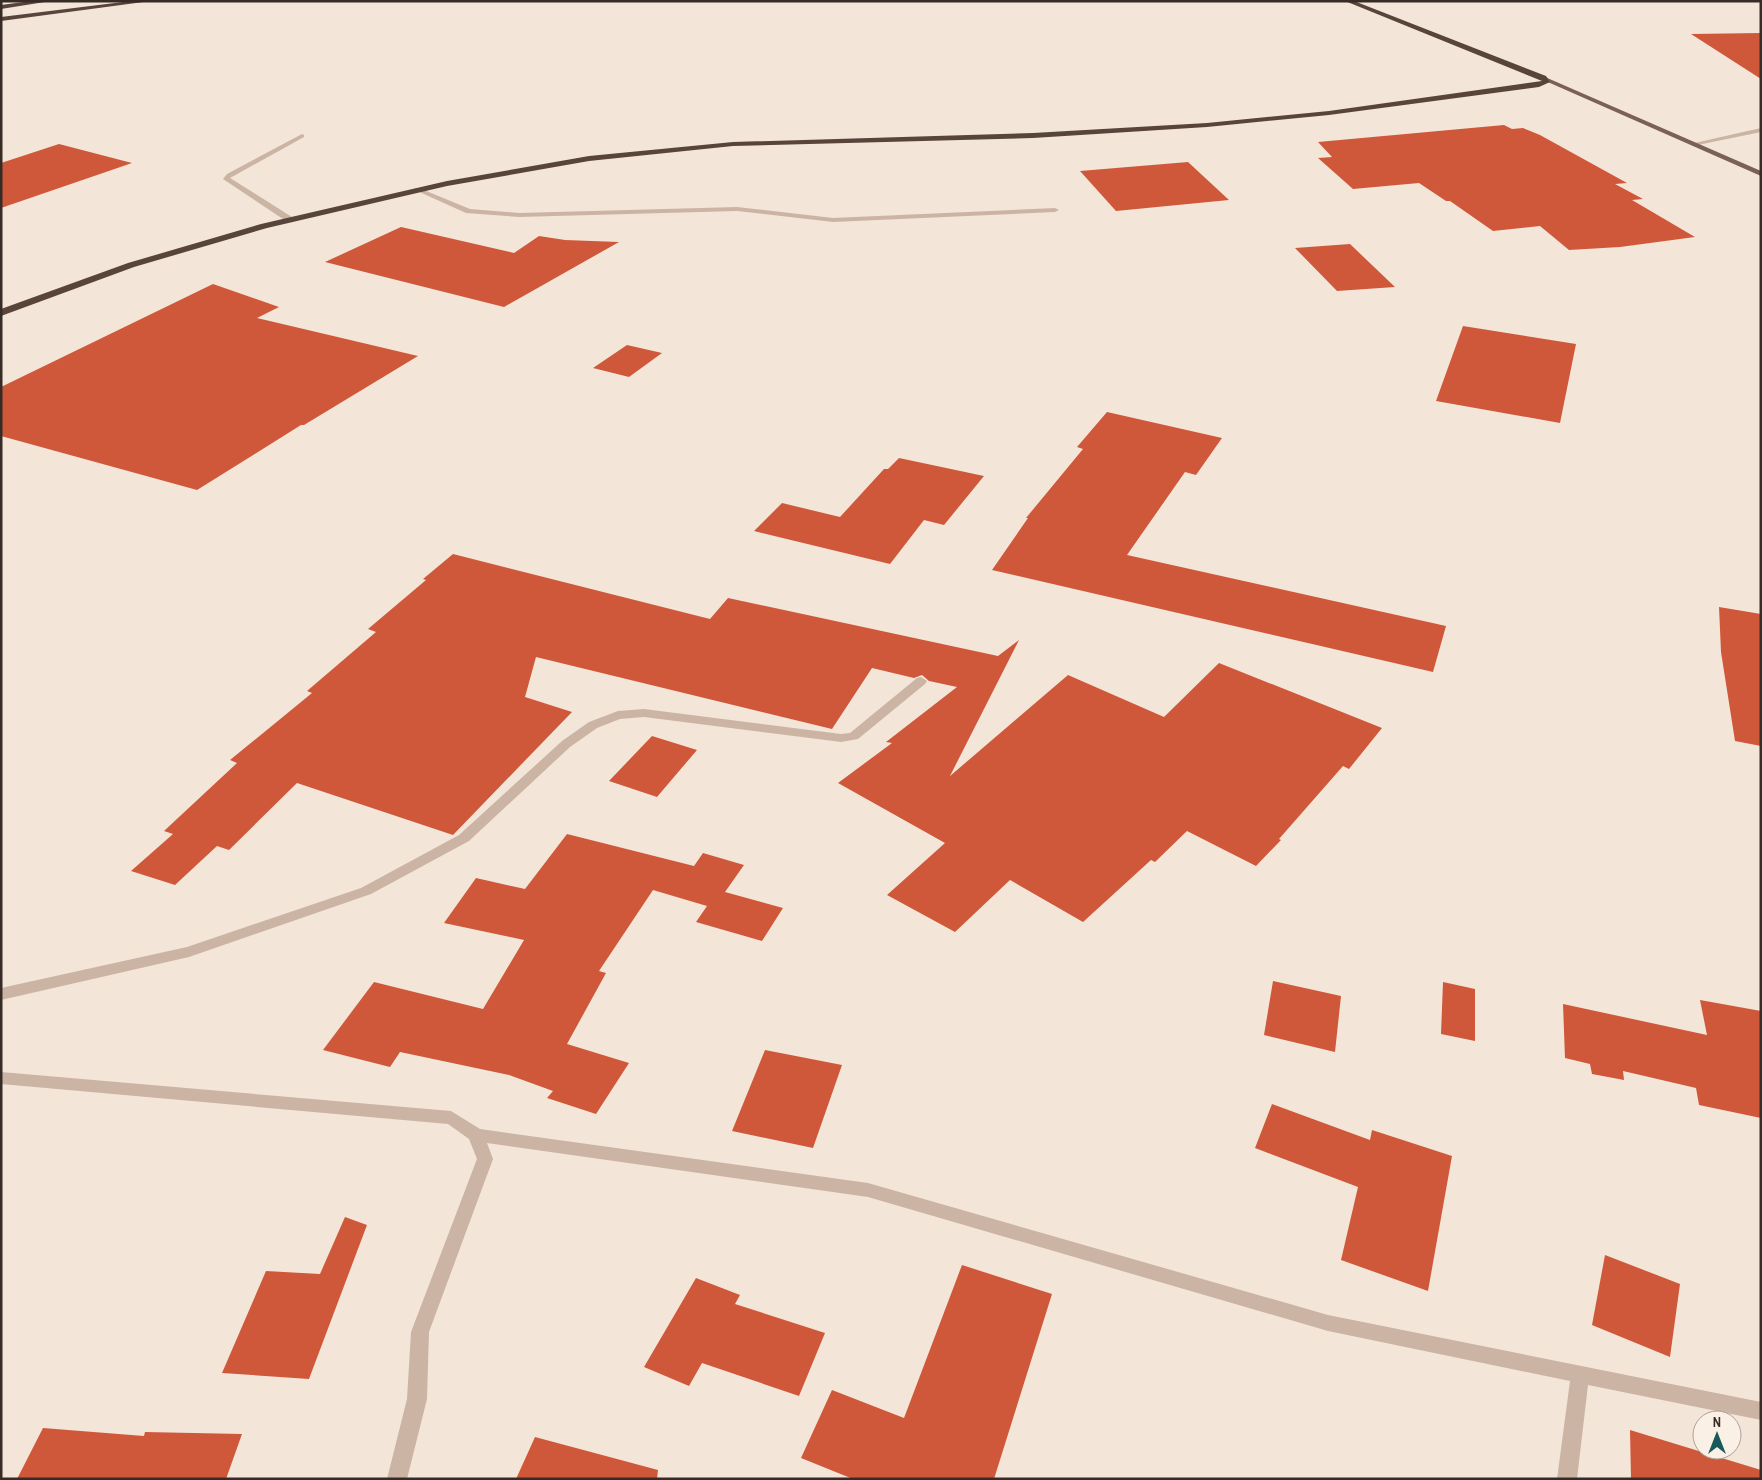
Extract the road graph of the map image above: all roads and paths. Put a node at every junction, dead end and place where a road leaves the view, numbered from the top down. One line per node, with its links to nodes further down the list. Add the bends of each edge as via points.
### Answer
1 (48, 1): 4 (highway)
2 (148, 1): 5 (highway)
3 (1348, 1): 6 (highway)
4 (1, 7)
5 (1, 19)
6 (1487, 57): 7 (highway); 8 (highway)
7 (1504, 72)
8 (1543, 78): 10 (highway, via 1546,82 1539,85); 13 (main road)
9 (1496, 83): 10 (highway)
10 (1479, 91): 15 (highway, via 1329,113 1139,130 733,144 569,162)
11 (1761, 130): 13 (street)
12 (302, 136): 17 (street, via 226,179)
13 (1693, 144): 14 (main road)
14 (1761, 174)
15 (417, 189): 16 (street, via 469,211 519,215 737,209 833,220); 17 (highway)
16 (1055, 210)
17 (288, 219): 18 (highway, via 123,267)
18 (1, 312)
19 (921, 682): 20 (street, via 854,736 841,738 644,713 618,715 592,724 566,744 464,838 366,892 189,952)
20 (1, 994)
21 (1, 1078): 22 (street, via 451,1118)
22 (476, 1135): 23 (street, via 868,1190 1328,1323); 25 (street, via 485,1159 420,1332 417,1399)
23 (1580, 1375): 24 (street); 26 (street)
24 (1761, 1411)
25 (397, 1479)
26 (1567, 1479)

